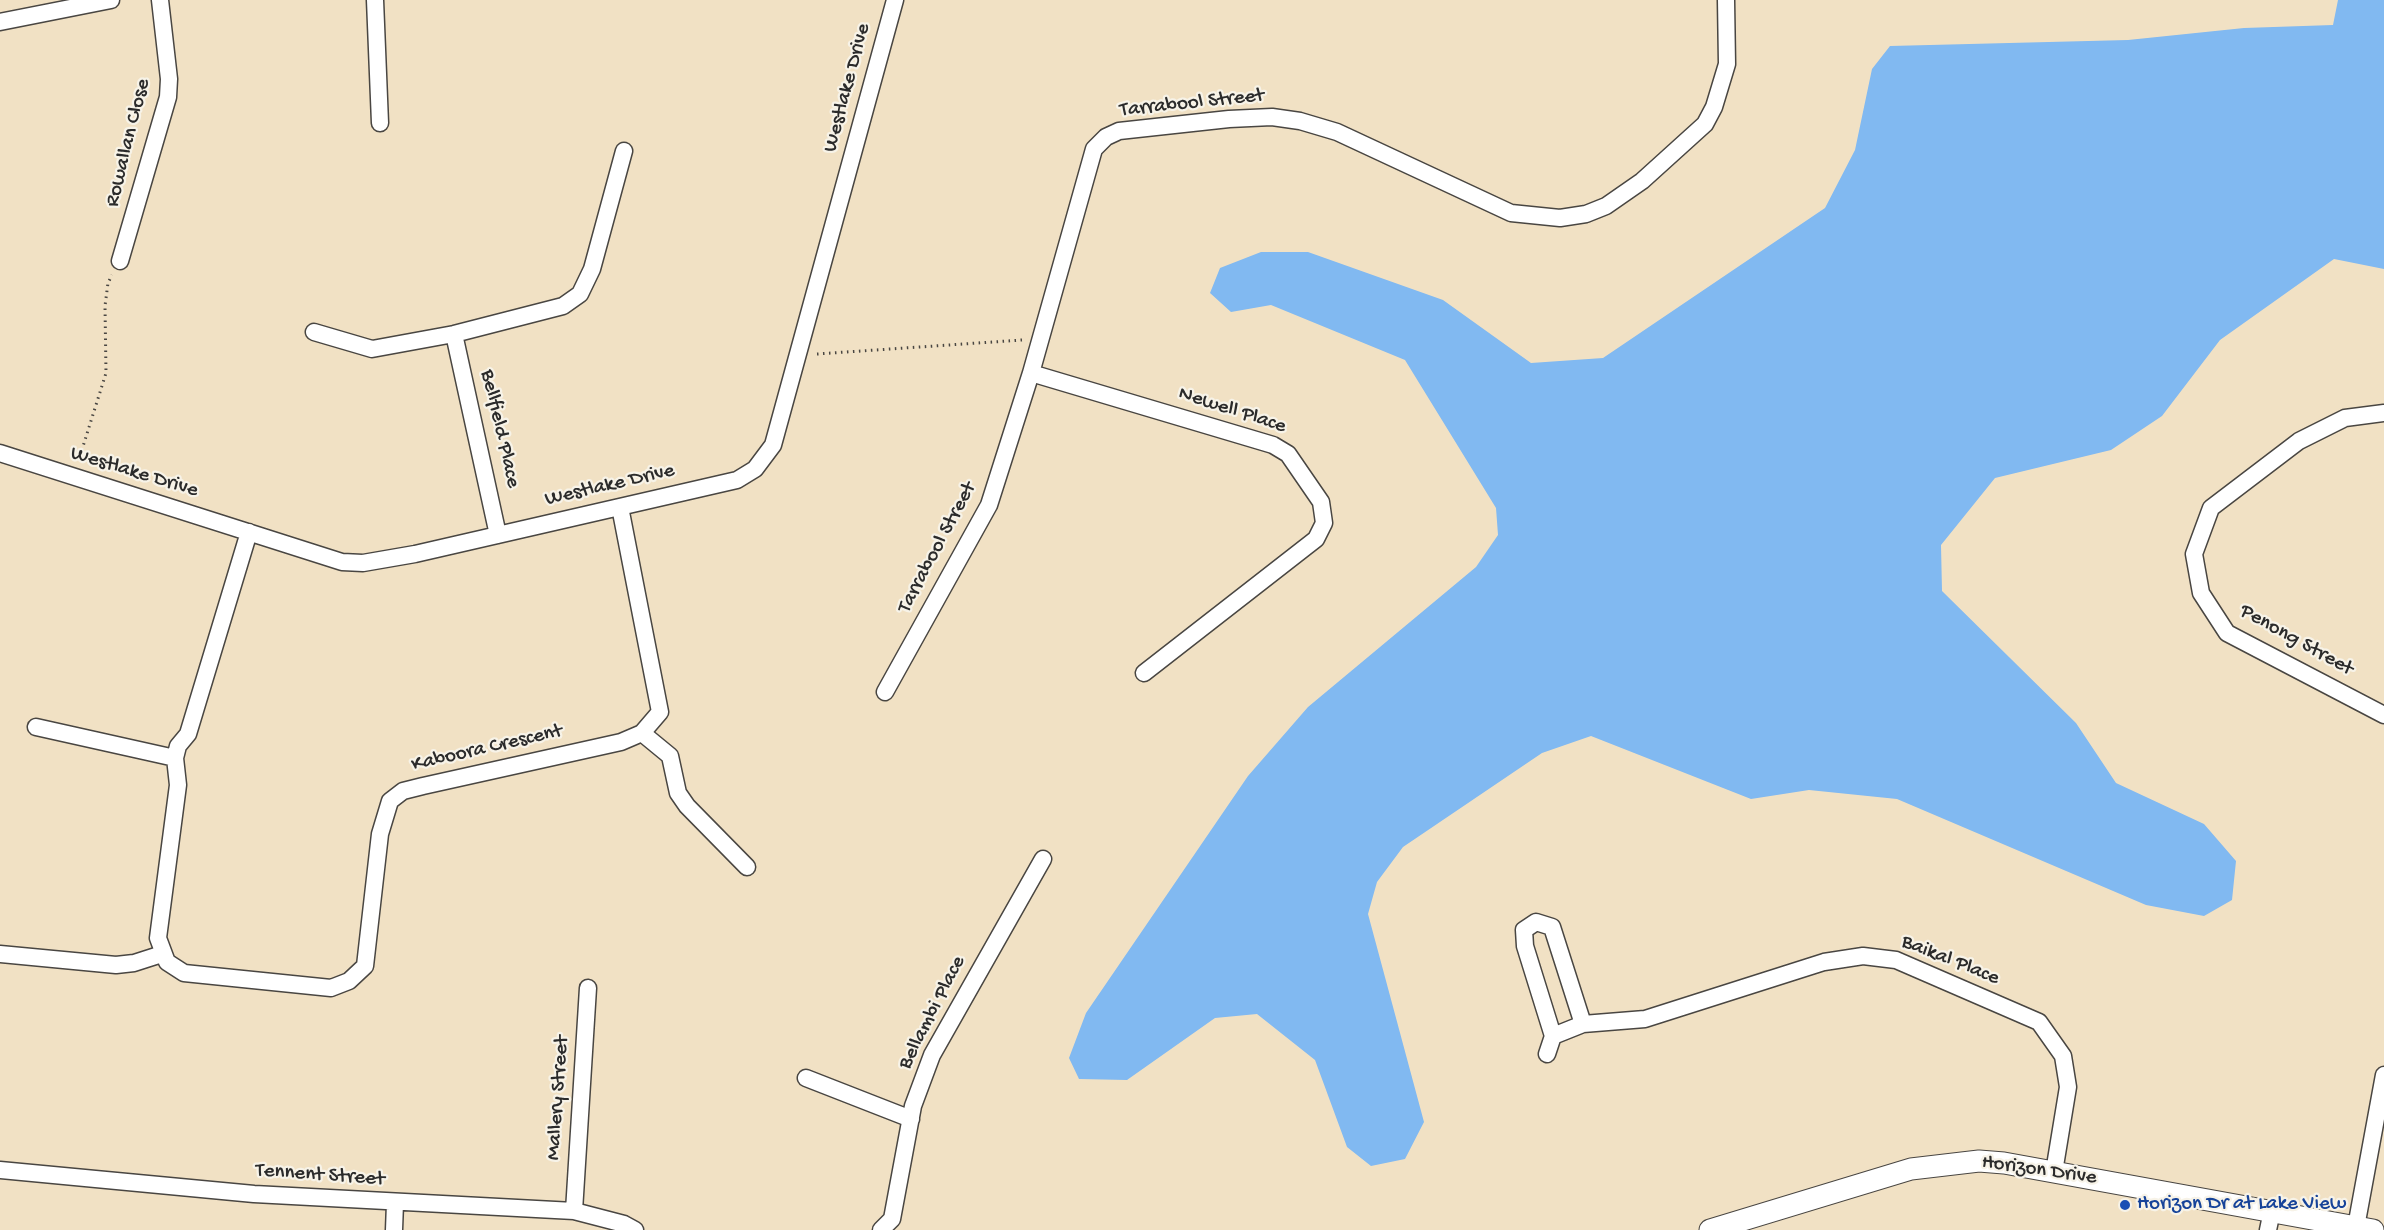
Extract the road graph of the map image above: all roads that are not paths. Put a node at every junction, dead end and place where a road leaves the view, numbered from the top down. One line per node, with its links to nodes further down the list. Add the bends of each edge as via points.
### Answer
1 (111, 0): 6 (street)
2 (160, 0): 9 (street, Rowallan Close, via 170,79 168,97)
3 (375, 0): 7 (street)
4 (896, 0): 15 (street, Westlake Drive, via 773,445 755,469 737,480)
5 (1726, 0): 12 (street, Tarrabool Street, via 1727,64 1705,124 1642,181 1606,206 1586,214 1560,218 1511,213 1337,132 1300,120 1254,117 1119,130 1094,149)
6 (0, 22)
7 (380, 123)
8 (624, 151): 11 (street, via 592,268 580,294 563,306)
9 (120, 261)
10 (314, 332): 11 (street, via 372,349)
11 (454, 334): 17 (street, Bellfield Place)
12 (1031, 373): 18 (street, Newell Place, via 1273,445 1288,454 1322,502 1324,523 1316,539); 19 (street, Tarrabool Street, via 989,505)
13 (2384, 413): 20 (street, Penong Street, via 2345,418 2299,441 2211,508 2194,554 2201,593 2227,633)
14 (0, 453): 16 (street, Westlake Drive)
15 (620, 507): 17 (street, Westlake Drive); 22 (street, via 660,712)
16 (249, 532): 17 (street, Westlake Drive, via 342,562 363,563); 23 (street, via 188,734 178,746)
17 (498, 535)
18 (1144, 674)
19 (885, 692)
20 (2384, 715)
21 (36, 727): 23 (street)
22 (642, 733): 25 (street, via 670,756 678,793 687,806); 27 (street, Kaboora Crescent, via 621,742 413,789 390,801 380,834 365,966 341,985 317,988 184,974)
23 (175, 758): 27 (street, via 178,785 158,938)
24 (1043, 859): 34 (street, Bellambi Place, via 932,1055)
25 (747, 867)
26 (0, 954): 27 (street, via 116,965)
27 (162, 954)
28 (588, 988): 38 (street, Mallery Street)
29 (1583, 1024): 30 (street, Baikal Place); 30 (street, via 1552,927 1536,922 1524,930 1525,946); 36 (street, Baikal Place, via 1645,1019 1824,962 1863,956 1896,960 2039,1022 2062,1056 2068,1087)
30 (1553, 1036): 31 (street)
31 (1547, 1054)
32 (2384, 1075): 40 (street)
33 (806, 1078): 34 (street)
34 (911, 1119): 43 (street, Bellambi Place, via 892,1219)
35 (0, 1170): 37 (street, Tennent Street)
36 (2054, 1172): 39 (street, Horizon Drive); 44 (street, Horizon Drive, via 1979,1161 1911,1168)
37 (395, 1203): 38 (street, Tennent Street); 41 (street)
38 (574, 1211): 42 (street, Tennent Street)
39 (2270, 1220): 40 (street, Horizon Drive)
40 (2365, 1228)
41 (394, 1230)
42 (635, 1230)
43 (881, 1230)
44 (1710, 1230)

